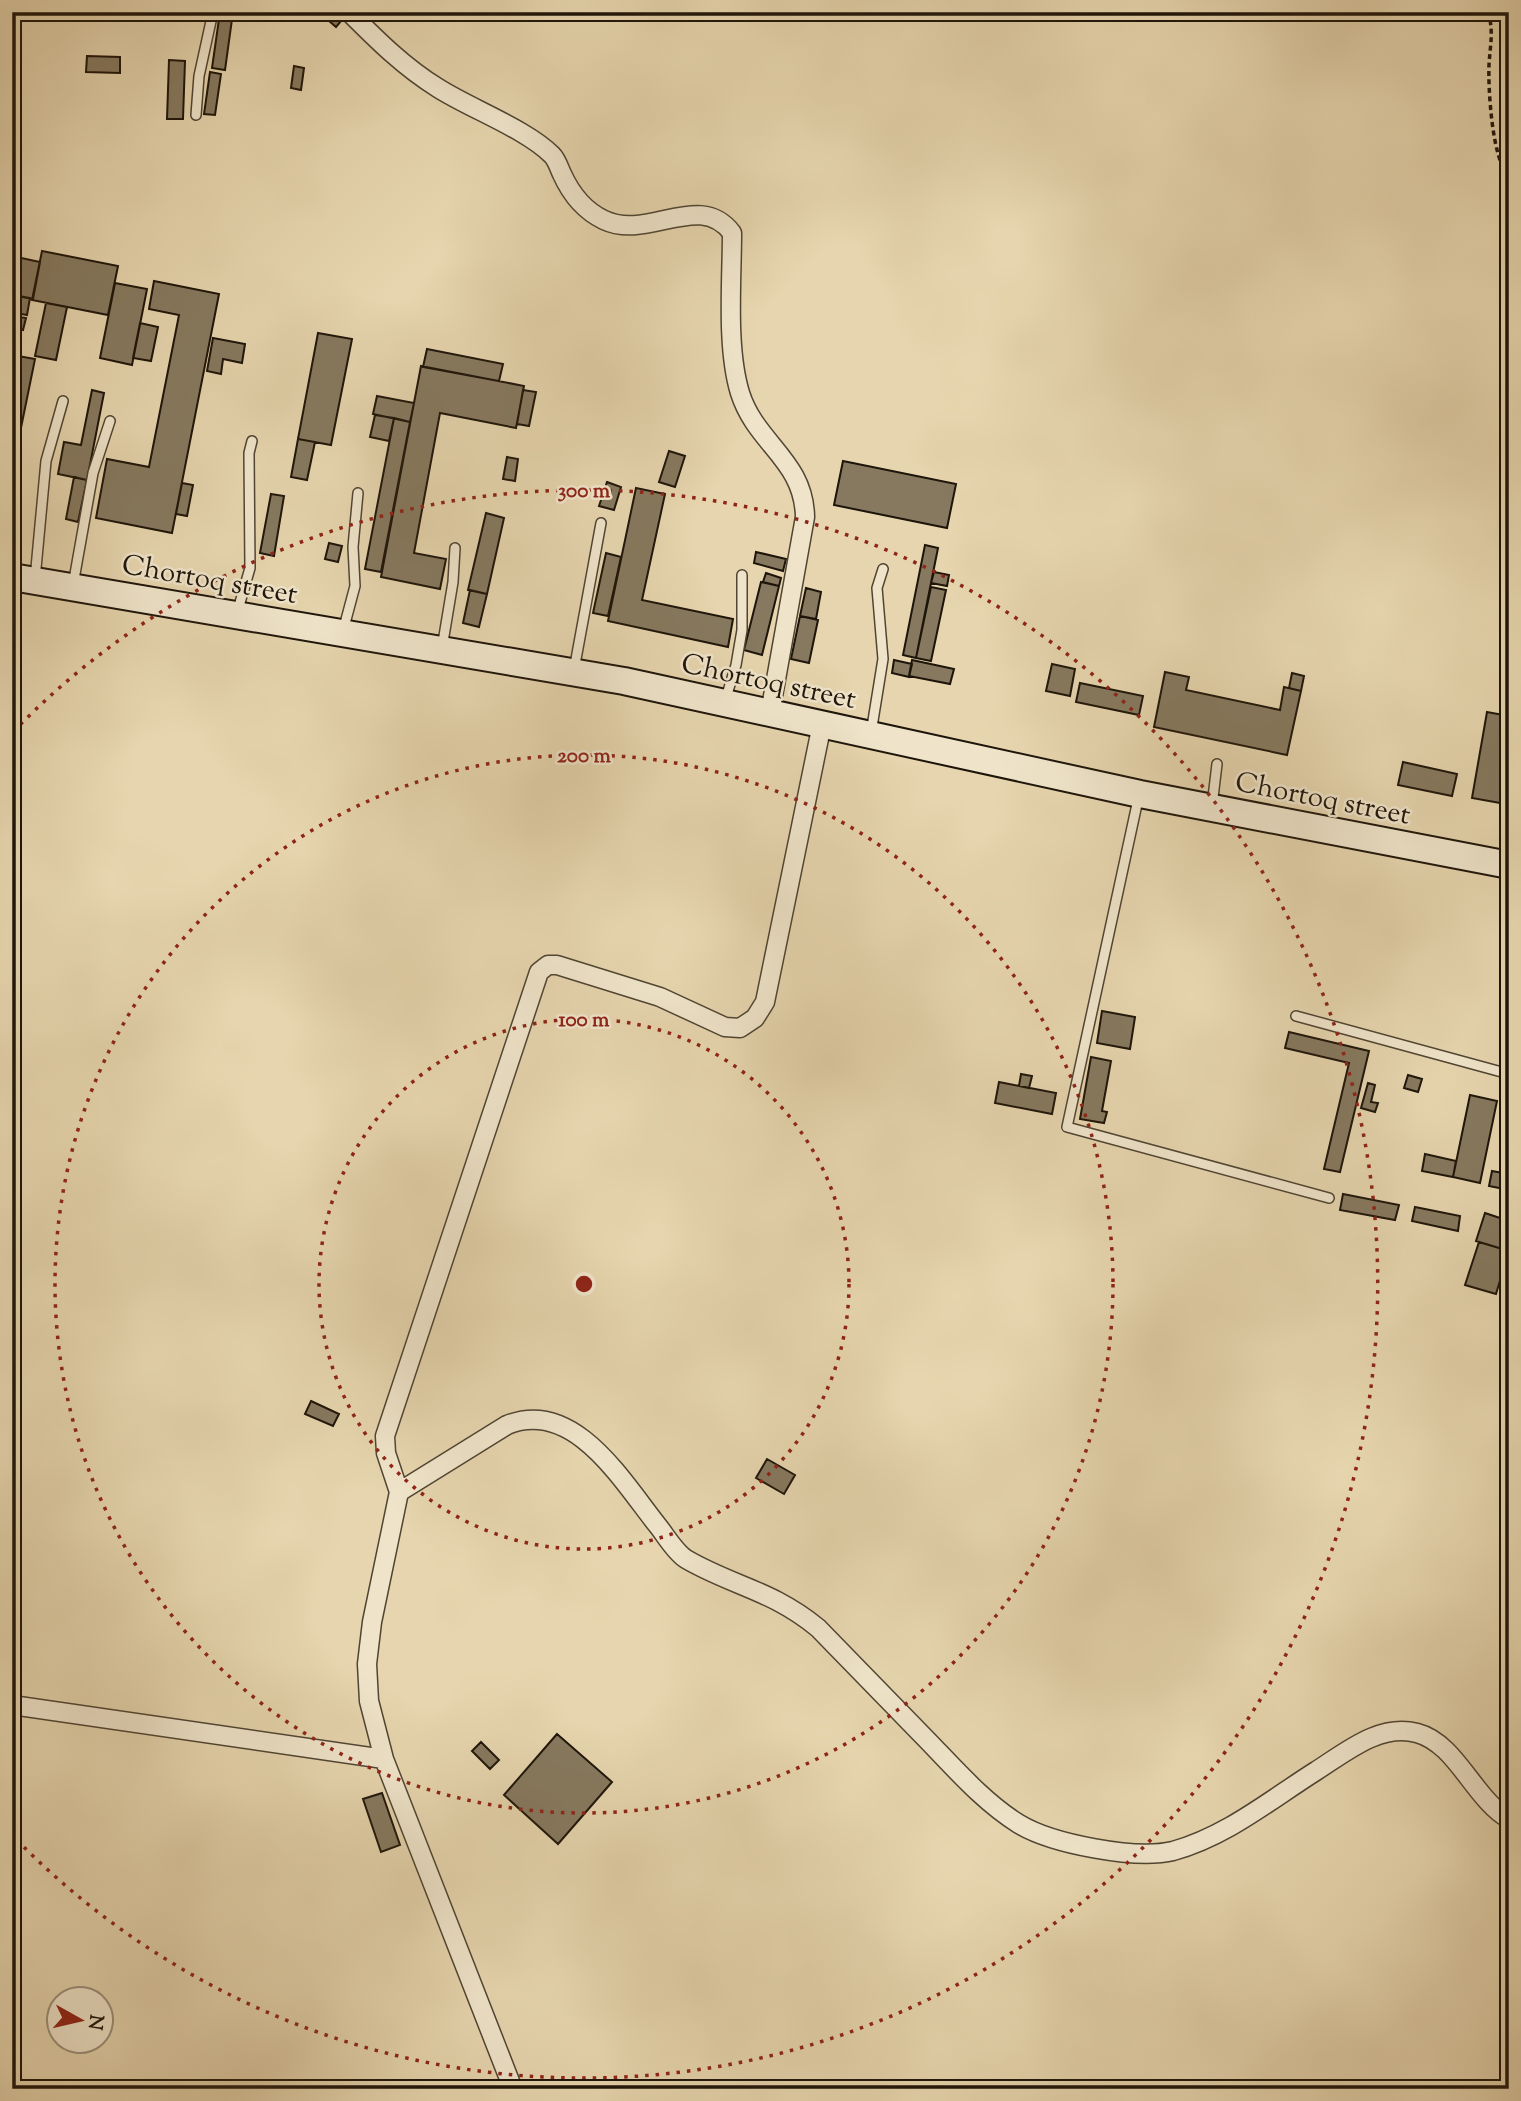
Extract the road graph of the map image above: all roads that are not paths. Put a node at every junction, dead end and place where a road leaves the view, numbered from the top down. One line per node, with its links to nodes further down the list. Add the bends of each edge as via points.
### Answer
1 (213, 12): 3 (lane)
2 (349, 12): 19 (street, via 386,50 438,88 538,144 554,157 574,198 605,220 640,225 705,213 722,219 732,233 733,348 739,391 750,416 805,494 805,517)
3 (196, 114)
4 (63, 401): 12 (lane)
5 (110, 421): 13 (lane, via 93,473)
6 (252, 442): 14 (lane, via 250,568)
7 (358, 493): 15 (lane, via 355,586)
8 (601, 523): 17 (lane)
9 (455, 548): 16 (lane)
10 (883, 569): 21 (lane, via 877,587 883,659)
11 (742, 575): 18 (lane, via 742,630)
12 (23, 579): 13 (main road, Chortoq street)
13 (72, 587): 14 (main road, Chortoq street)
14 (237, 615): 15 (main road, Chortoq street)
15 (342, 633): 16 (main road, Chortoq street)
16 (442, 650): 17 (main road, Chortoq street)
17 (574, 672): 18 (main road, Chortoq street)
18 (725, 703): 19 (main road, Chortoq street)
19 (771, 713): 20 (main road, Chortoq street)
20 (822, 724): 21 (main road, Chortoq street); 29 (street, via 765,1002 755,1018 740,1028 725,1027 660,997 557,965 539,972 386,1436 386,1453)
21 (871, 735): 23 (main road, Chortoq street)
22 (1217, 764): 24 (lane)
23 (1140, 794): 24 (main road, Chortoq street); 28 (lane, via 1067,1127)
24 (1211, 807): 25 (main road, Chortoq street)
25 (1509, 865)
26 (1296, 1016): 27 (lane)
27 (1509, 1073)
28 (1329, 1198)
29 (400, 1492): 31 (street, via 367,1664 369,1700); 32 (street, via 525,1418 548,1420 578,1433 684,1558 793,1607 964,1778 1003,1813 1039,1833 1127,1853 1177,1850 1245,1819 1354,1747 1382,1733 1398,1731 1430,1738 1443,1748 1482,1797)
30 (12, 1705): 31 (street)
31 (384, 1759): 33 (street)
32 (1509, 1819)
33 (513, 2089)

